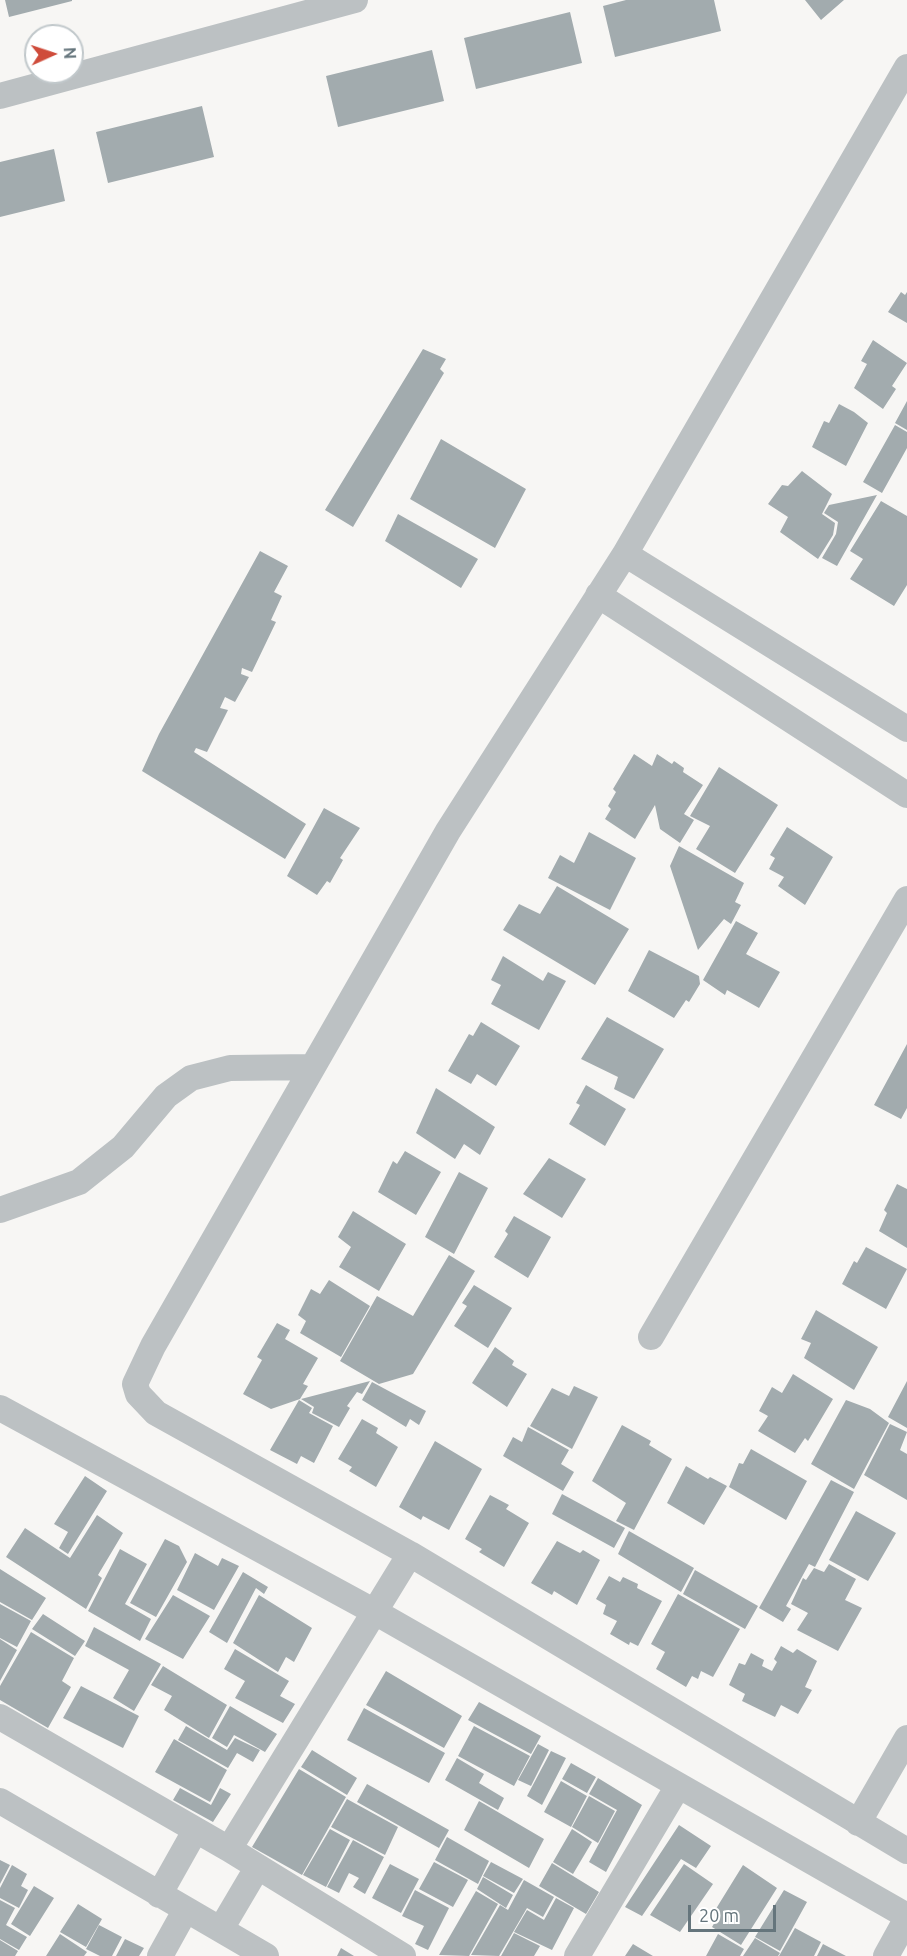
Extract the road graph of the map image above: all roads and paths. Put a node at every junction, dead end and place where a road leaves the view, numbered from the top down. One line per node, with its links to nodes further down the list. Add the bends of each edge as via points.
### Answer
1 (355, 0): 3 (street)
2 (907, 67): 4 (street)
3 (0, 96)
4 (625, 554): 5 (street); 6 (street)
5 (598, 595): 7 (street); 9 (street, via 448,831)
6 (907, 729)
7 (907, 795)
8 (907, 899): 11 (street)
9 (312, 1067): 10 (street, via 230,1068 191,1078 166,1096 123,1147 79,1182); 13 (street, via 135,1384 138,1394 156,1413)
10 (0, 1210)
11 (651, 1337)
12 (3, 1416): 14 (street)
13 (410, 1554): 14 (street); 19 (street)
14 (375, 1612): 17 (street); 21 (street)
15 (0, 1717): 20 (street)
16 (907, 1738): 19 (street)
17 (678, 1786): 26 (street); 31 (street)
18 (0, 1801): 24 (street)
19 (858, 1823): 22 (street)
20 (195, 1831): 21 (street); 24 (street)
21 (229, 1849): 23 (street)
22 (907, 1851)
23 (257, 1868): 27 (street); 30 (street)
24 (159, 1895): 25 (street)
25 (186, 1911): 27 (street); 28 (street)
26 (907, 1917): 32 (street)
27 (221, 1929): 29 (street)
28 (160, 1956)
29 (266, 1956)
30 (403, 1956)
31 (577, 1956)
32 (886, 1956)

